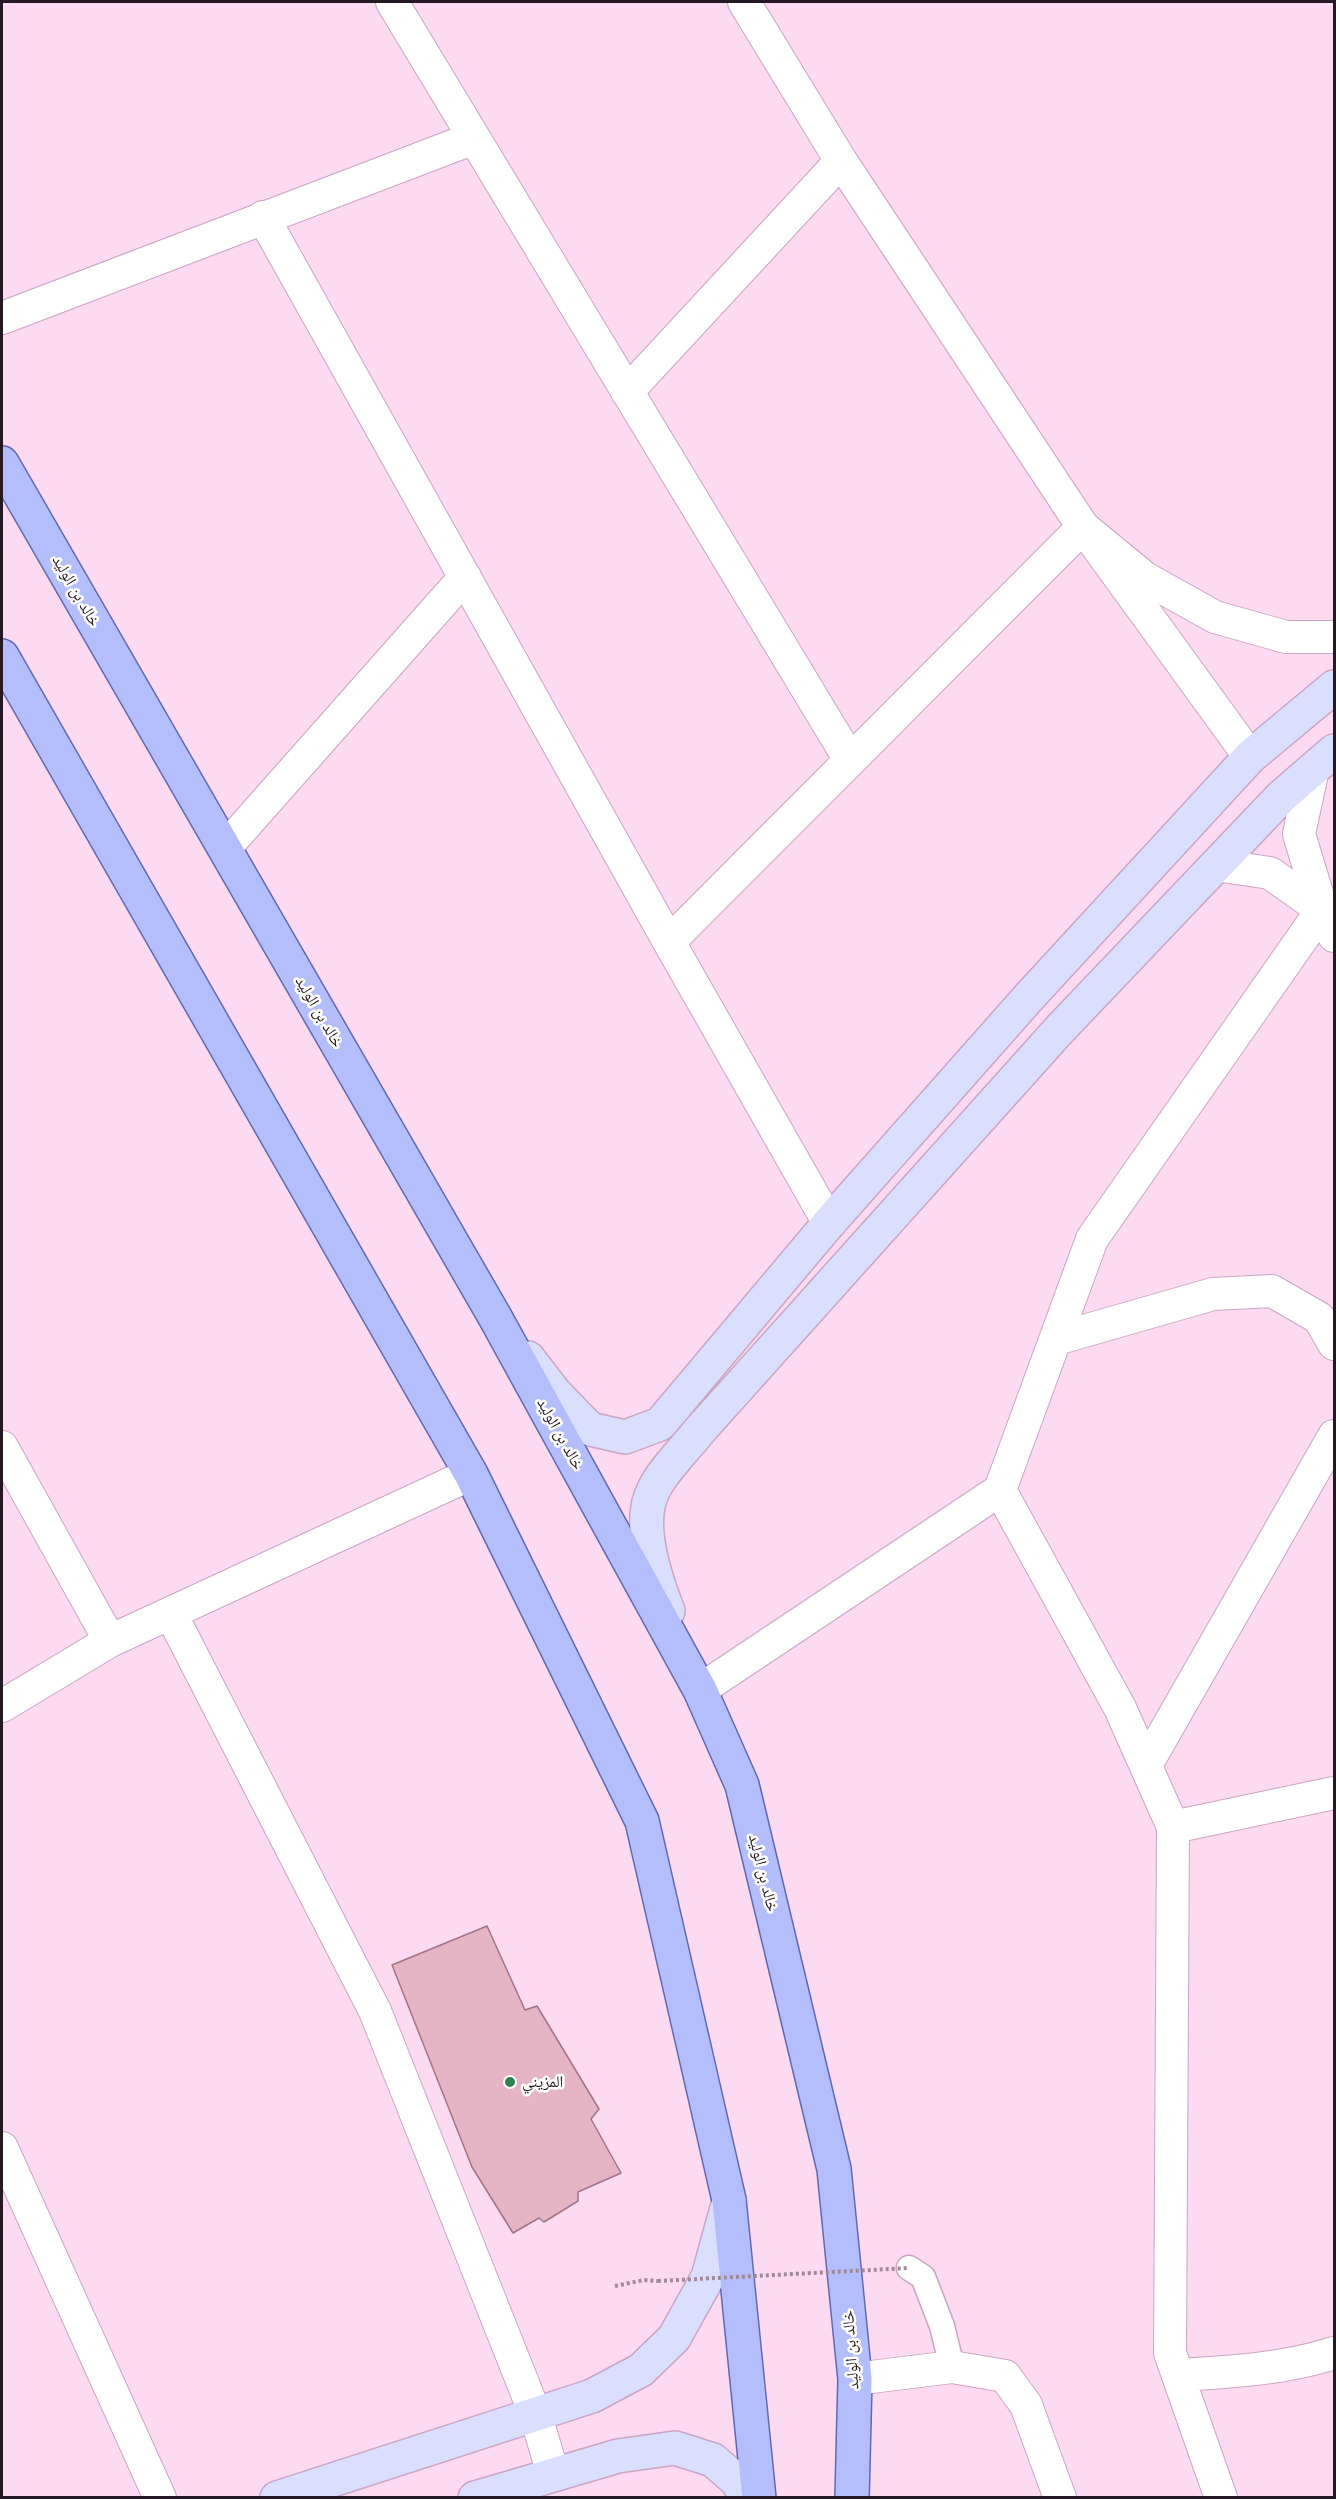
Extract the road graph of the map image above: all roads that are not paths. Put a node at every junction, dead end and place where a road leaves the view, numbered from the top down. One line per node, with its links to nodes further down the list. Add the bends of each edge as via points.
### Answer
1 (392, 2): 3 (street)
2 (744, 2): 4 (street)
3 (474, 138): 5 (street); 7 (street)
4 (841, 161): 7 (street); 9 (street)
5 (263, 217): 6 (street); 10 (street)
6 (2, 318)
7 (627, 392): 15 (street)
8 (2, 463): 17 (main road, خالد بن الوليد)
9 (1083, 526): 11 (street, via 1145,578 1215,617 1286,637); 14 (street); 15 (street)
10 (465, 577): 17 (street); 20 (street)
11 (1335, 638)
12 (2, 656): 27 (main road)
13 (1335, 687): 14 (main road)
14 (1250, 757): 21 (main road)
15 (850, 760): 20 (street)
16 (1324, 760): 18 (main road, via 1282,796); 19 (street, via 1299,834)
17 (225, 848): 22 (main road, خالد بن الوليد)
18 (1216, 865): 19 (street, via 1270,873); 31 (main road, via 1052,1037 700,1430 653,1490 646,1522 653,1574)
19 (1328, 923): 23 (street, via 1092,1239)
20 (669, 942): 21 (street)
21 (829, 1222): 22 (main road, via 660,1424 625,1437 590,1429 555,1393)
22 (495, 1317): 31 (main road, خالد بن الوليد)
23 (1056, 1339): 24 (street, via 1213,1294 1272,1291 1319,1318); 28 (street)
24 (1335, 1344)
25 (1335, 1436): 33 (street)
26 (2, 1447): 30 (street)
27 (471, 1474): 29 (street); 37 (main road, via 642,1821)
28 (1000, 1490): 31 (street); 33 (street, via 1120,1708)
29 (171, 1614): 30 (street); 43 (street, via 375,2012)
30 (110, 1641): 32 (street)
31 (700, 1690): 42 (main road, خالد بن الوليد, via 742,1785 834,2169)
32 (2, 1706)
33 (1146, 1765): 35 (street)
34 (1335, 1793): 35 (street)
35 (1173, 1827): 41 (street, via 1170,2353)
36 (2, 2148): 45 (street)
37 (729, 2200): 43 (main road, via 708,2277 674,2338 641,2370 592,2396); 49 (main road)
38 (909, 2268): 40 (street, via 923,2277 942,2326)
39 (1335, 2353): 41 (street, via 1249,2371)
40 (952, 2367): 42 (street); 51 (street, via 1005,2376 1026,2405)
41 (1178, 2375): 52 (street)
42 (855, 2379): 50 (main road, خالد بن الوليد)
43 (536, 2416): 44 (street); 46 (main road)
44 (553, 2474): 47 (main road); 48 (main road, via 618,2456 675,2448 713,2460 737,2481)
45 (160, 2498)
46 (277, 2498)
47 (475, 2498)
48 (747, 2498)
49 (759, 2498)
50 (852, 2498)
51 (1060, 2498)
52 (1221, 2498)

